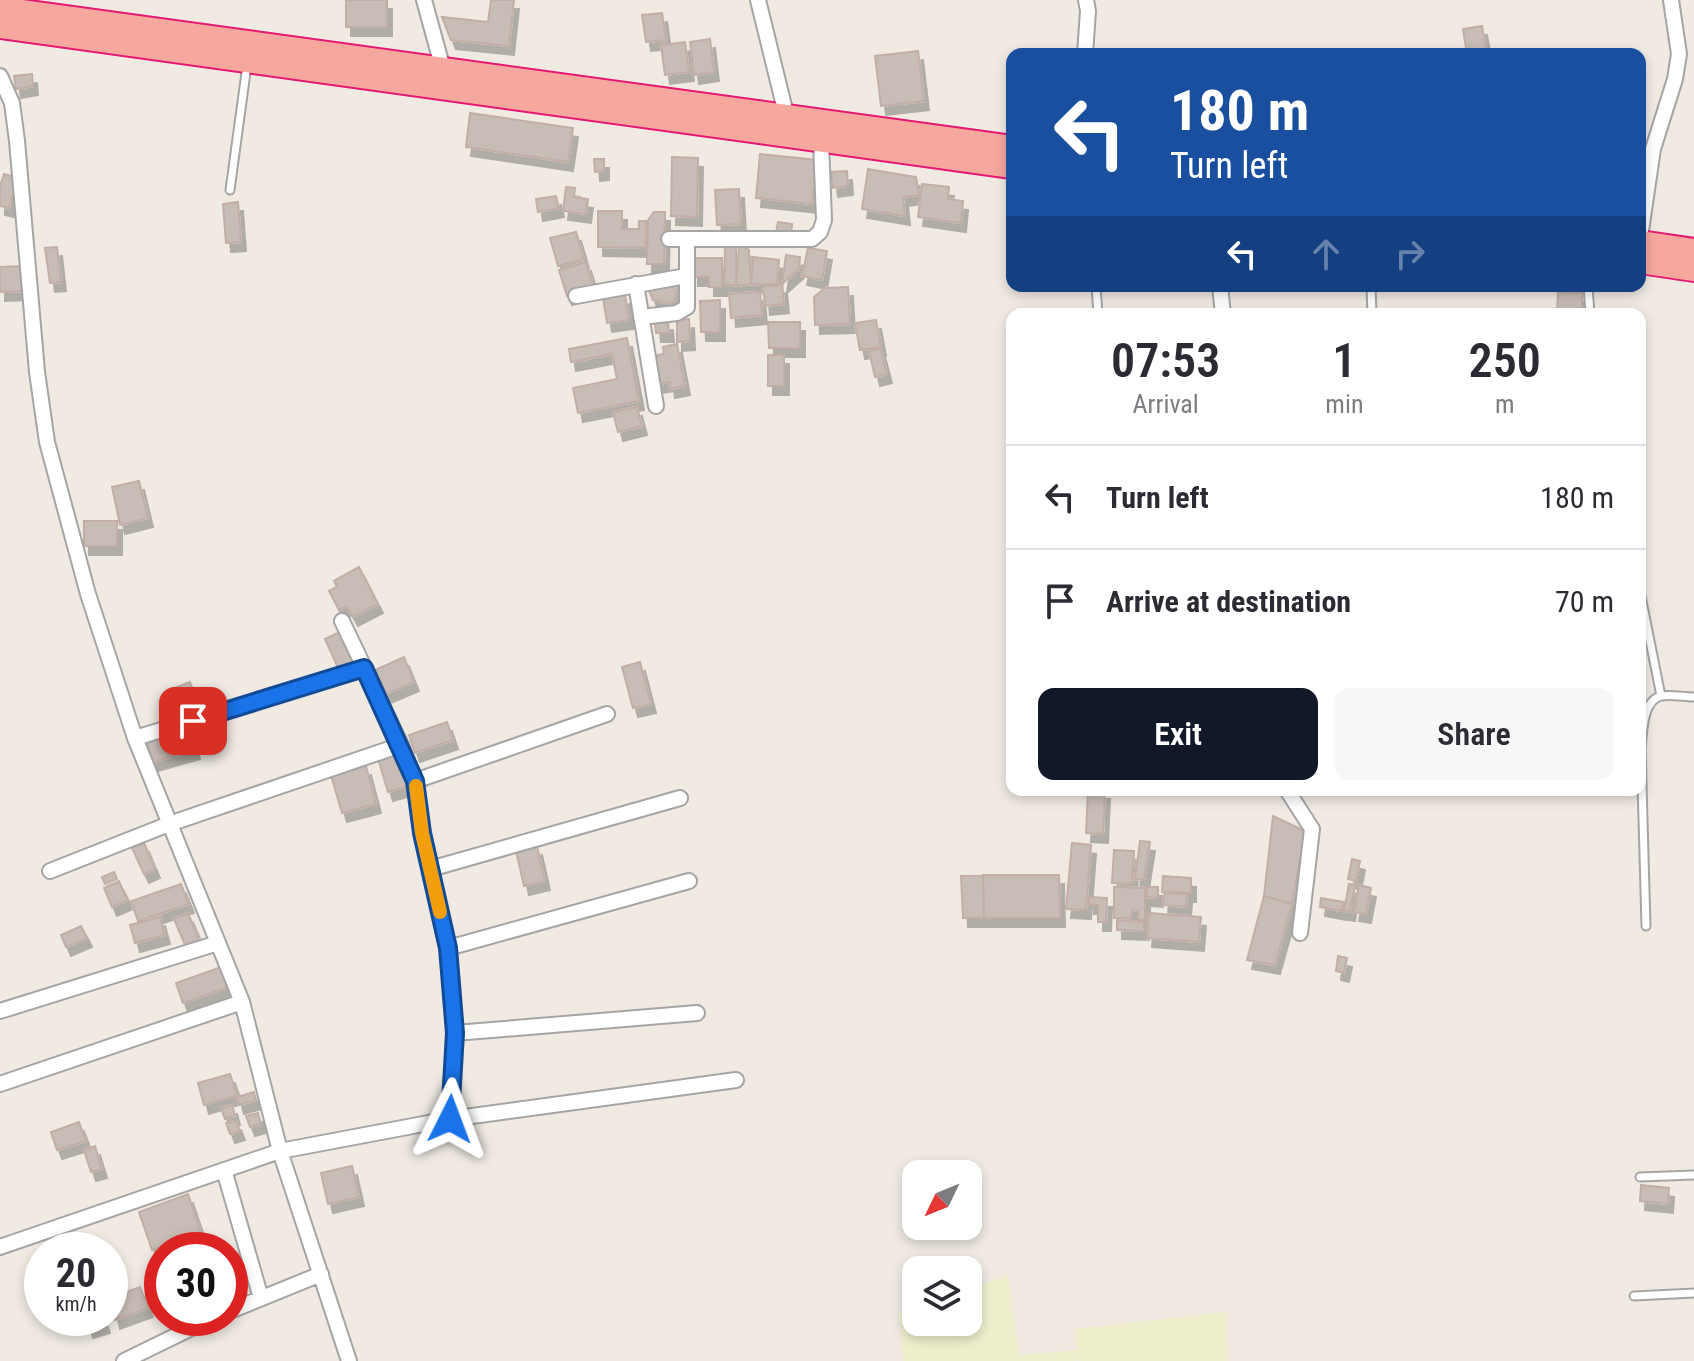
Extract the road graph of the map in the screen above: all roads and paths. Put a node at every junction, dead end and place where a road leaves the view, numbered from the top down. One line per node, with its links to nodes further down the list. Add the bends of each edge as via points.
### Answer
1 (424, 0): 9 (street)
2 (758, 0): 11 (street)
3 (1086, 0): 7 (street)
4 (1671, 0): 16 (street, via 1679,54 1653,149)
5 (0, 8): 9 (highway)
6 (0, 27): 8 (highway)
7 (1085, 48)
8 (247, 60): 12 (highway); 15 (lane)
9 (443, 69): 11 (highway)
10 (0, 76): 35 (street, via 12,103 17,141 47,442 88,594)
11 (786, 114): 13 (highway)
12 (821, 141): 14 (highway); 18 (street, via 824,220 812,239)
13 (1006, 146)
14 (1006, 166)
15 (230, 190)
16 (1646, 198)
17 (669, 239): 18 (street)
18 (687, 240): 23 (street)
19 (1646, 241): 20 (highway)
20 (1694, 250)
21 (1646, 263): 22 (highway)
22 (1694, 270)
23 (686, 276): 24 (street); 26 (street, via 689,301 683,311)
24 (636, 284): 25 (street); 26 (street)
25 (576, 296)
26 (641, 317): 27 (street)
27 (656, 406)
28 (342, 621): 30 (street)
29 (1646, 621): 31 (lane)
30 (364, 668): 35 (street); 36 (street)
31 (1661, 696): 32 (lane); 34 (lane, via 1648,709)
32 (1694, 697)
33 (607, 714): 37 (street)
34 (1646, 720)
35 (135, 738): 41 (street)
36 (401, 745): 37 (street); 41 (street)
37 (415, 781): 42 (street)
38 (1291, 796): 46 (street, via 1312,829)
39 (1642, 796): 45 (lane)
40 (680, 798): 42 (street)
41 (169, 824): 43 (street); 47 (street)
42 (430, 869): 48 (street)
43 (50, 871)
44 (689, 881): 48 (street)
45 (1646, 926)
46 (1300, 933)
47 (218, 943): 49 (street); 50 (street)
48 (448, 948): 52 (street)
49 (242, 1002): 54 (street); 56 (street)
50 (0, 1011)
51 (697, 1013): 52 (street)
52 (455, 1033): 55 (street)
53 (736, 1080): 55 (street)
54 (0, 1084)
55 (450, 1119): 56 (street)
56 (280, 1151): 57 (street); 61 (street)
57 (224, 1170): 60 (street); 64 (street)
58 (1694, 1175): 59 (lane)
59 (1640, 1177)
60 (0, 1247)
61 (321, 1274): 64 (street); 68 (street)
62 (1694, 1293): 63 (lane)
63 (1634, 1296)
64 (261, 1298): 65 (street)
65 (248, 1303)
66 (175, 1336): 67 (street)
67 (124, 1361)
68 (349, 1361)

